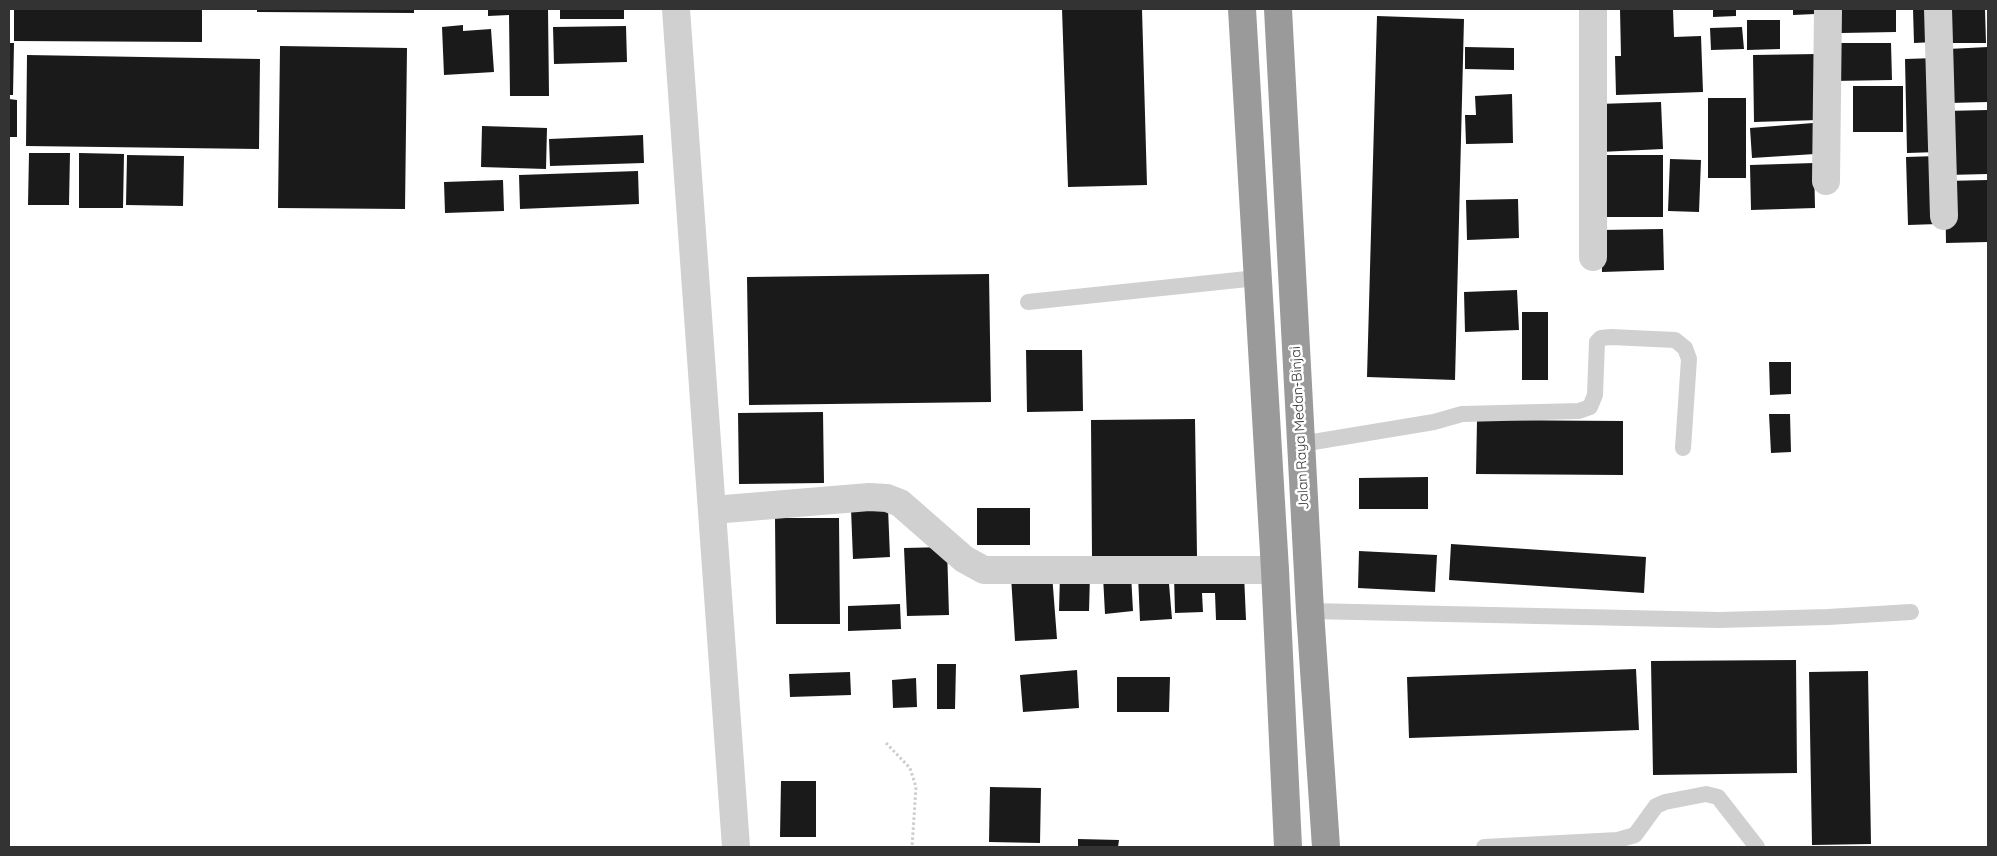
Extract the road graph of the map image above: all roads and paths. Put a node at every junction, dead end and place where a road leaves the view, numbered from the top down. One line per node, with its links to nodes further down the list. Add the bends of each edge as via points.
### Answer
1 (676, 9): 14 (street)
2 (1242, 9): 10 (highway)
3 (1278, 9): 12 (highway, Jalan Raya Medan-Binjai)
4 (1593, 9): 9 (street)
5 (1828, 9): 7 (street)
6 (1938, 9): 8 (street)
7 (1826, 181)
8 (1944, 216)
9 (1593, 257)
10 (1257, 278): 11 (lane); 15 (highway)
11 (1028, 302)
12 (1301, 444): 13 (lane, via 1434,422 1462,414 1579,411 1590,407 1595,395 1597,342 1611,337 1675,340 1685,348 1690,358); 16 (highway, Jalan Raya Medan-Binjai)
13 (1683, 448)
14 (713, 510): 17 (street, via 887,498 905,507 964,559 984,570); 21 (street)
15 (1272, 530): 16 (highway); 17 (highway)
16 (1306, 530): 18 (highway, Jalan Raya Medan-Binjai)
17 (1274, 570): 23 (highway)
18 (1310, 611): 19 (lane, via 1719,620); 24 (highway, Jalan Raya Medan-Binjai)
19 (1910, 612)
20 (886, 743): 22 (path, via 910,768 916,787)
21 (736, 847)
22 (912, 847)
23 (1288, 847)
24 (1326, 847)
25 (1484, 847): 26 (lane, via 1618,840 1635,835 1656,806 1706,794 1718,797)
26 (1756, 847)

